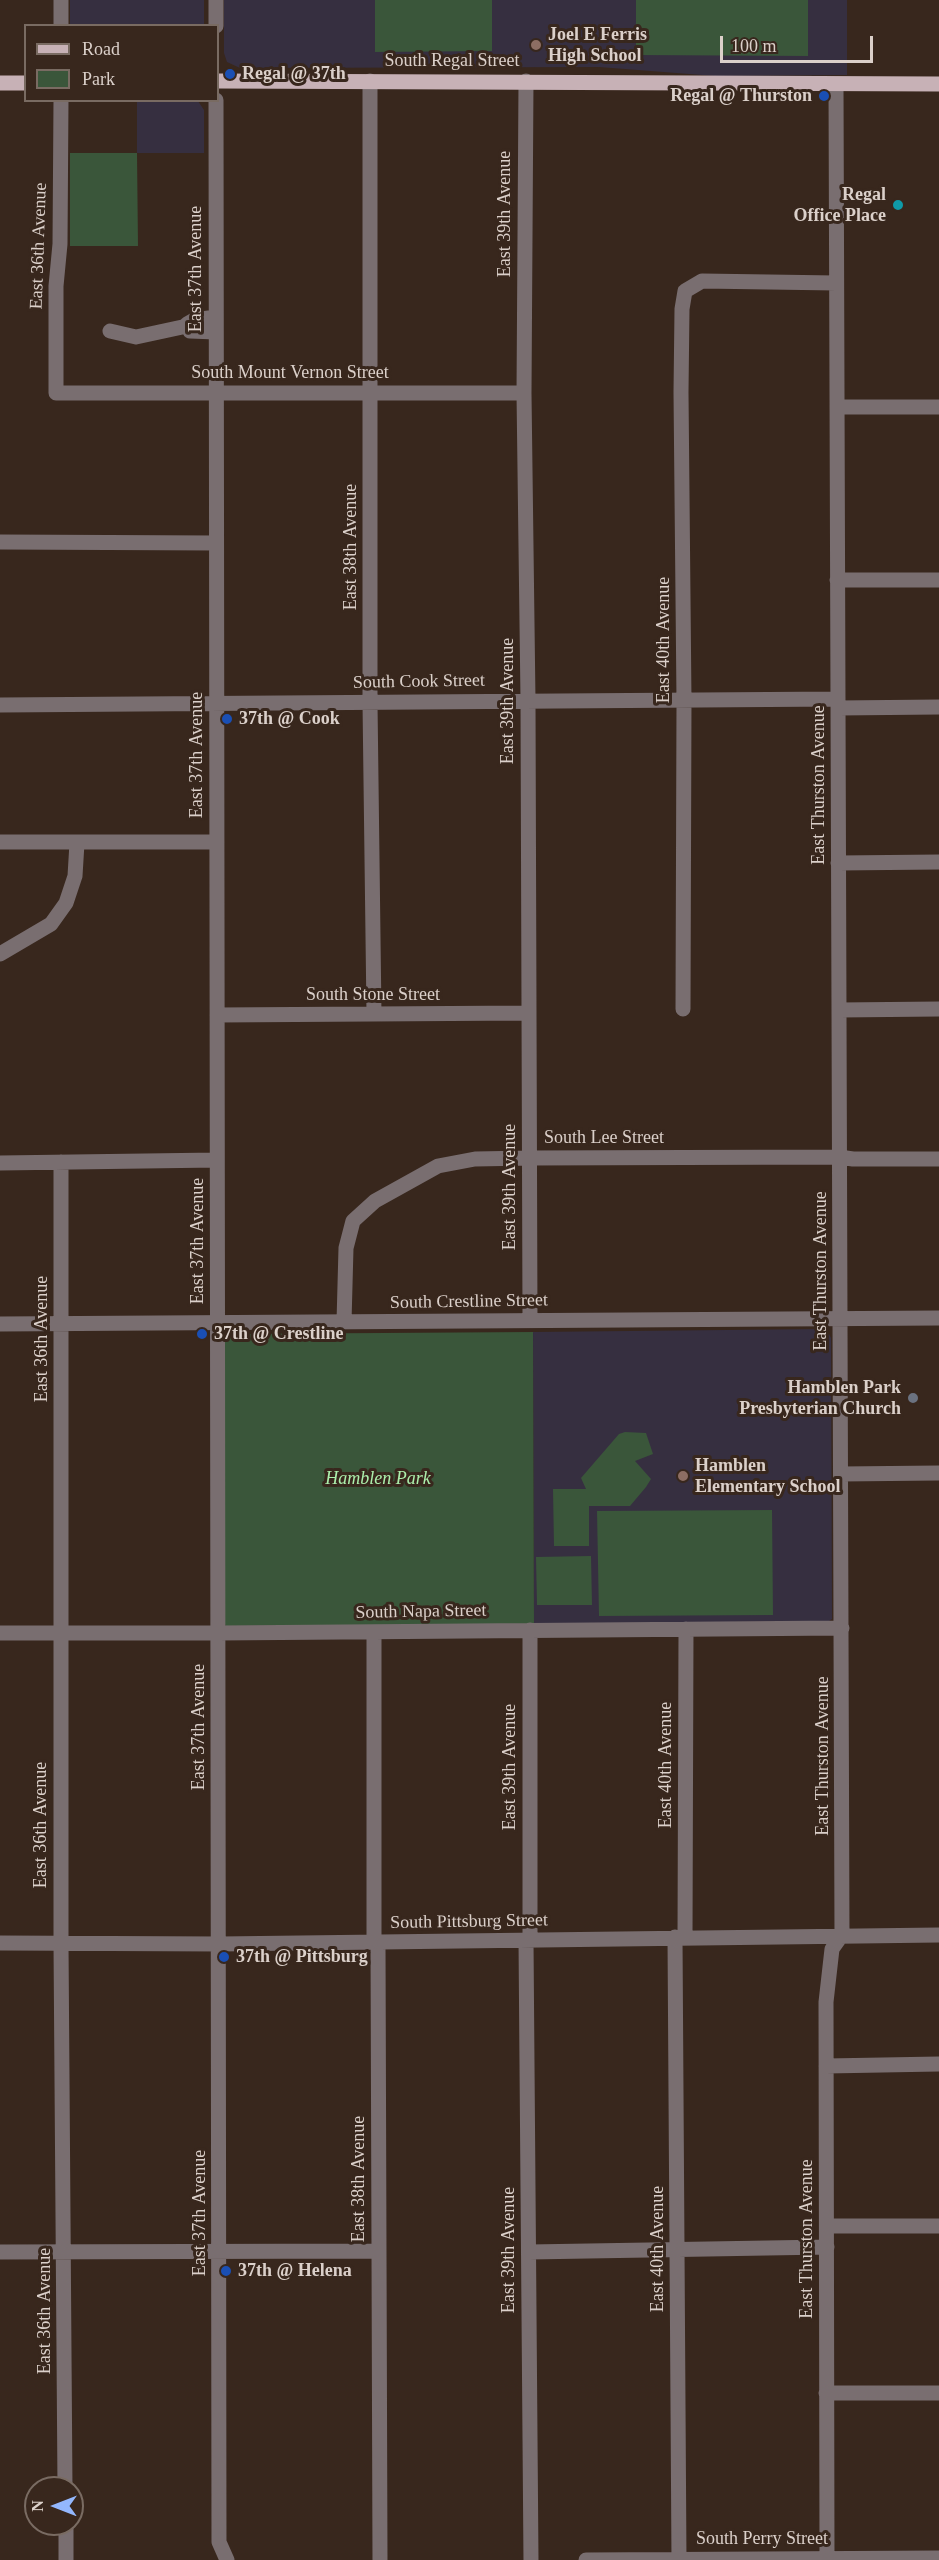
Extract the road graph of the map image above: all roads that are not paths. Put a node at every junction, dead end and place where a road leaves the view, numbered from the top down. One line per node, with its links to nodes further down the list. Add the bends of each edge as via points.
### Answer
1 (61, 0): 3 (street)
2 (216, 0): 4 (street)
3 (61, 24)
4 (216, 24)
5 (219, 81): 6 (main road, South Regal Street)
6 (370, 81): 7 (main road, South Regal Street); 17 (street, East 38th Avenue)
7 (526, 81): 11 (main road, South Regal Street); 20 (street, East 39th Avenue)
8 (0, 83): 9 (main road)
9 (24, 83)
10 (939, 84): 11 (main road, South Regal Street)
11 (836, 85): 14 (street, East Thurston Avenue)
12 (61, 102): 18 (street, East 36th Avenue)
13 (216, 102): 15 (street, East 37th Avenue)
14 (836, 283): 21 (street, East Thurston Avenue); 28 (street, East 40th Avenue, via 702,281 685,291)
15 (216, 324): 16 (street, via 136,337); 19 (street, East 37th Avenue)
16 (110, 331)
17 (370, 392): 19 (street, South Mount Vernon Street); 20 (street, South Mount Vernon Street); 29 (street, East 38th Avenue)
18 (56, 393): 19 (street, South Mount Vernon Street)
19 (215, 393): 24 (street, East 37th Avenue)
20 (524, 393): 27 (street, East 39th Avenue)
21 (837, 407): 22 (street); 25 (street, East Thurston Avenue)
22 (939, 407)
23 (0, 542): 24 (street)
24 (216, 543): 31 (street, East 37th Avenue)
25 (837, 580): 26 (street); 30 (street, East Thurston Avenue)
26 (939, 580)
27 (528, 700): 28 (street, South Cook Street); 29 (street, South Cook Street); 43 (street, East 39th Avenue)
28 (684, 701): 30 (street, South Cook Street); 40 (street, East 40th Avenue)
29 (370, 703): 31 (street, South Cook Street); 44 (street, East 38th Avenue)
30 (838, 703): 33 (street, South Cook Street); 38 (street, East Thurston Avenue)
31 (216, 704): 32 (street, South Cook Street); 35 (street, East 37th Avenue)
32 (0, 705)
33 (939, 707)
34 (0, 842): 36 (street)
35 (217, 842): 36 (street); 45 (street, East 37th Avenue)
36 (77, 843): 39 (street, via 75,876 66,903 51,924)
37 (939, 862): 38 (street)
38 (838, 863): 41 (street, East Thurston Avenue)
39 (0, 954)
40 (683, 1010)
41 (839, 1010): 42 (street); 46 (street, East Thurston Avenue)
42 (939, 1010)
43 (528, 1013): 44 (street, South Stone Street); 47 (street, East 39th Avenue)
44 (374, 1014): 45 (street, South Stone Street)
45 (217, 1015): 49 (street, East 37th Avenue)
46 (839, 1157): 47 (street, South Lee Street); 48 (street, South Lee Street); 53 (street, East Thurston Avenue)
47 (530, 1158): 54 (street, East 39th Avenue); 55 (street, South Lee Street, via 475,1159 438,1166 375,1201 354,1221 346,1248)
48 (939, 1159)
49 (217, 1160): 50 (street); 57 (street, East 37th Avenue)
50 (61, 1162): 51 (street); 56 (street, East 36th Avenue)
51 (0, 1163)
52 (939, 1318): 53 (street, South Crestline Street)
53 (840, 1319): 54 (street, South Crestline Street); 60 (street, East Thurston Avenue)
54 (530, 1320): 55 (street, South Crestline Street)
55 (344, 1322): 57 (street, South Crestline Street)
56 (61, 1323): 57 (street, South Crestline Street); 58 (street, South Crestline Street); 66 (street, East 36th Avenue)
57 (217, 1323): 67 (street, East 37th Avenue)
58 (0, 1324)
59 (939, 1473): 60 (street)
60 (841, 1474): 61 (street, East Thurston Avenue)
61 (842, 1628): 62 (street, South Napa Street); 68 (street, East Thurston Avenue)
62 (686, 1629): 63 (street, South Napa Street); 70 (street, East 40th Avenue)
63 (530, 1630): 64 (street, South Napa Street); 71 (street, East 39th Avenue)
64 (374, 1632): 67 (street, South Napa Street); 72 (street, East 38th Avenue)
65 (0, 1633): 66 (street, South Napa Street)
66 (61, 1633): 67 (street, South Napa Street); 74 (street, East 36th Avenue)
67 (218, 1634): 75 (street, East 37th Avenue)
68 (842, 1935): 69 (street, South Pittsburg Street); 70 (street, South Pittsburg Street); 77 (street, East Thurston Avenue, via 832,1948 828,1970)
69 (939, 1935)
70 (680, 1937): 71 (street, South Pittsburg Street); 81 (street, East 40th Avenue)
71 (528, 1940): 72 (street, South Pittsburg Street); 85 (street, East 39th Avenue)
72 (376, 1942): 75 (street, South Pittsburg Street); 82 (street, East 38th Avenue)
73 (0, 1943): 74 (street, South Pittsburg Street)
74 (61, 1944): 75 (street, South Pittsburg Street); 84 (street, East 36th Avenue)
75 (220, 1944): 86 (street, East 37th Avenue)
76 (939, 2064): 77 (street)
77 (826, 2066): 78 (street, East Thurston Avenue)
78 (827, 2226): 79 (street); 80 (street, East Thurston Avenue)
79 (939, 2226)
80 (827, 2247): 81 (street); 87 (street, East Thurston Avenue)
81 (678, 2250): 85 (street); 98 (street, East 40th Avenue)
82 (379, 2251): 86 (street); 95 (street, East 38th Avenue)
83 (0, 2252): 84 (street)
84 (65, 2252): 86 (street); 89 (street, East 36th Avenue)
85 (529, 2252): 96 (street, East 39th Avenue)
86 (220, 2253): 94 (street, East 37th Avenue, via 219,2542)
87 (826, 2393): 88 (street); 92 (street, East Thurston Avenue)
88 (939, 2393)
89 (65, 2476)
90 (66, 2536): 93 (street)
91 (939, 2558): 92 (street, South Perry Street)
92 (827, 2559): 98 (street, South Perry Street)
93 (66, 2560)
94 (227, 2560)
95 (380, 2560)
96 (531, 2560)
97 (586, 2560): 98 (street, South Perry Street)
98 (679, 2560)

